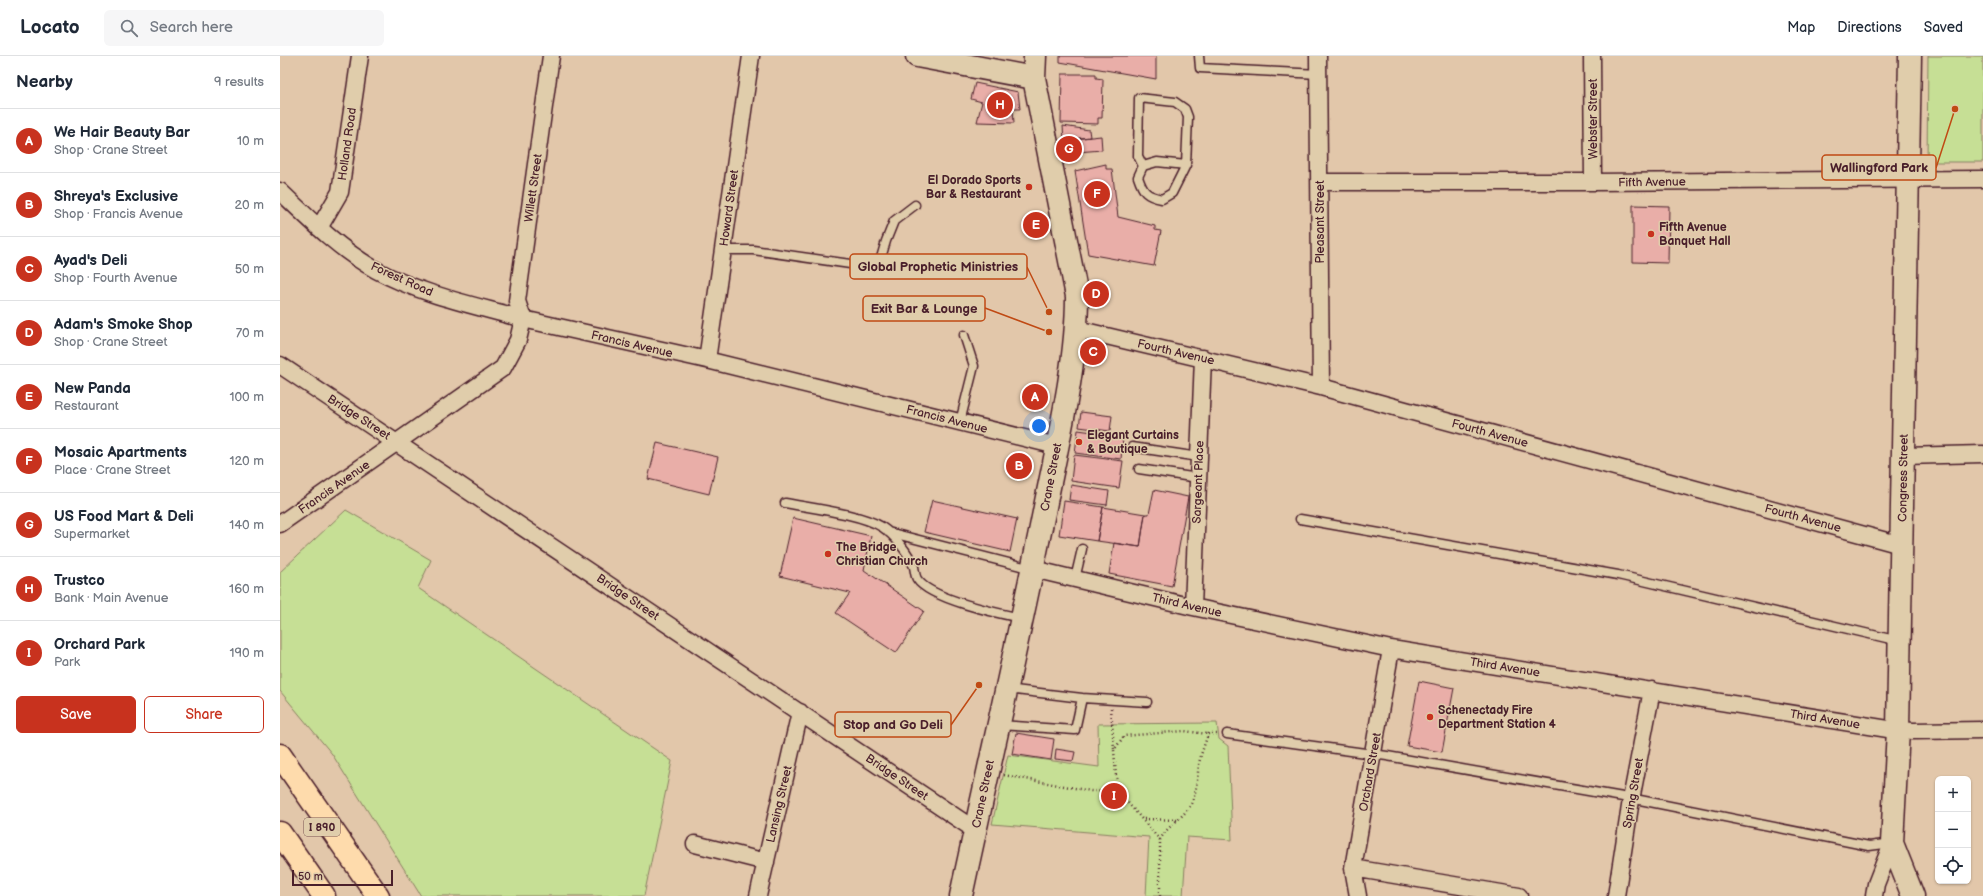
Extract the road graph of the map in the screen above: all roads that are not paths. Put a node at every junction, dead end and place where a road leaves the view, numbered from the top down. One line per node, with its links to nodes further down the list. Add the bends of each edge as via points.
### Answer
1 (360, 56): 21 (street, Holland Road, via 340,192)
2 (552, 56): 23 (street, Willett Street, via 518,301)
3 (752, 56): 22 (street, Howard Street)
4 (917, 56): 12 (street)
5 (1022, 56): 12 (street)
6 (1036, 56): 12 (street, Crane Street)
7 (1198, 56): 11 (lane, via 1200,68)
8 (1318, 56): 11 (street, Pleasant Street)
9 (1592, 56): 18 (street, Webster Street)
10 (1910, 56): 15 (street, Congress Street)
11 (1318, 74): 17 (street, Pleasant Street)
12 (1034, 78): 24 (street, Crane Street, via 1077,296)
13 (1186, 165): 14 (lane, via 1157,162); 14 (lane, via 1172,193 1162,199 1150,197 1142,188 1138,177); 14 (lane, via 1188,117 1185,109 1175,102 1140,98 1138,156)
14 (1144, 166)
15 (1908, 178): 16 (street, Fifth Avenue); 18 (street, Fifth Avenue); 35 (street, Congress Street)
16 (1983, 179)
17 (1320, 182): 18 (street, Fifth Avenue); 29 (street, Pleasant Street)
18 (1593, 182)
19 (280, 191): 21 (street, Forest Road)
20 (915, 205): 22 (lane, via 894,222 878,268 753,250)
21 (319, 228): 23 (street, Forest Road, via 376,270 431,293)
22 (723, 250): 27 (street, Howard Street)
23 (523, 319): 27 (street, Francis Avenue); 31 (street, Francis Avenue, via 518,340 503,368)
24 (1077, 329): 26 (street, Fourth Avenue); 32 (street, Crane Street)
25 (964, 335): 30 (lane, via 974,366)
26 (1203, 358): 29 (street, Fourth Avenue); 36 (street, Sargeant Place)
27 (707, 360): 30 (street, Francis Avenue)
28 (280, 365): 31 (street, Bridge Street)
29 (1321, 387): 43 (street, Fourth Avenue)
30 (960, 422): 32 (street, Francis Avenue)
31 (398, 443): 41 (street, Francis Avenue); 55 (street, Bridge Street)
32 (1057, 446): 45 (street, Crane Street)
33 (1132, 447): 36 (lane)
34 (1983, 454): 35 (street)
35 (1903, 456): 43 (street, Congress Street)
36 (1199, 457): 38 (street, Sargeant Place)
37 (1139, 469): 38 (lane)
38 (1198, 478): 47 (street, Sargeant Place)
39 (785, 503): 42 (lane, via 870,521)
40 (1300, 518): 49 (lane, via 1618,575)
41 (280, 524)
42 (887, 532): 45 (lane); 48 (lane, via 906,552 917,578 928,590 954,600)
43 (1901, 545): 49 (street, Congress Street)
44 (1082, 549): 46 (lane)
45 (1033, 569): 46 (street, Third Avenue); 48 (street, Crane Street)
46 (1076, 579): 47 (street, Third Avenue)
47 (1192, 607): 50 (street, Third Avenue)
48 (1022, 618): 51 (street, Crane Street)
49 (1899, 641): 57 (street, Congress Street)
50 (1391, 649): 52 (street, Third Avenue); 61 (street, Orchard Street)
51 (1006, 689): 53 (lane); 56 (street, Crane Street)
52 (1652, 690): 57 (street, Third Avenue); 63 (street, Spring Street)
53 (1082, 698): 54 (lane); 56 (lane, via 1075,730)
54 (1147, 702)
55 (800, 712): 64 (street, Bridge Street); 69 (street, Lansing Street)
56 (998, 724): 64 (street, Crane Street)
57 (1898, 730): 58 (street, Third Avenue); 66 (street, Congress Street)
58 (1983, 730)
59 (1227, 734): 61 (lane)
60 (280, 755): 74 (highway)
61 (1373, 755): 63 (lane); 70 (street, Orchard Street)
62 (280, 758): 73 (highway, I 890)
63 (1631, 800): 66 (lane, via 1869,846); 79 (street, Spring Street)
64 (975, 830): 76 (street, Crane Street)
65 (280, 833): 72 (highway)
66 (1892, 843): 80 (street); 81 (street, Congress Street)
67 (695, 844): 69 (street)
68 (280, 852): 71 (highway)
69 (766, 862): 75 (street, Lansing Street)
70 (1353, 868): 77 (street, Orchard Street); 78 (street)
71 (315, 896)
72 (324, 896)
73 (363, 896)
74 (378, 896)
75 (758, 896)
76 (961, 896)
77 (1358, 896)
78 (1519, 896)
79 (1616, 896)
80 (1874, 896)
81 (1913, 896)

